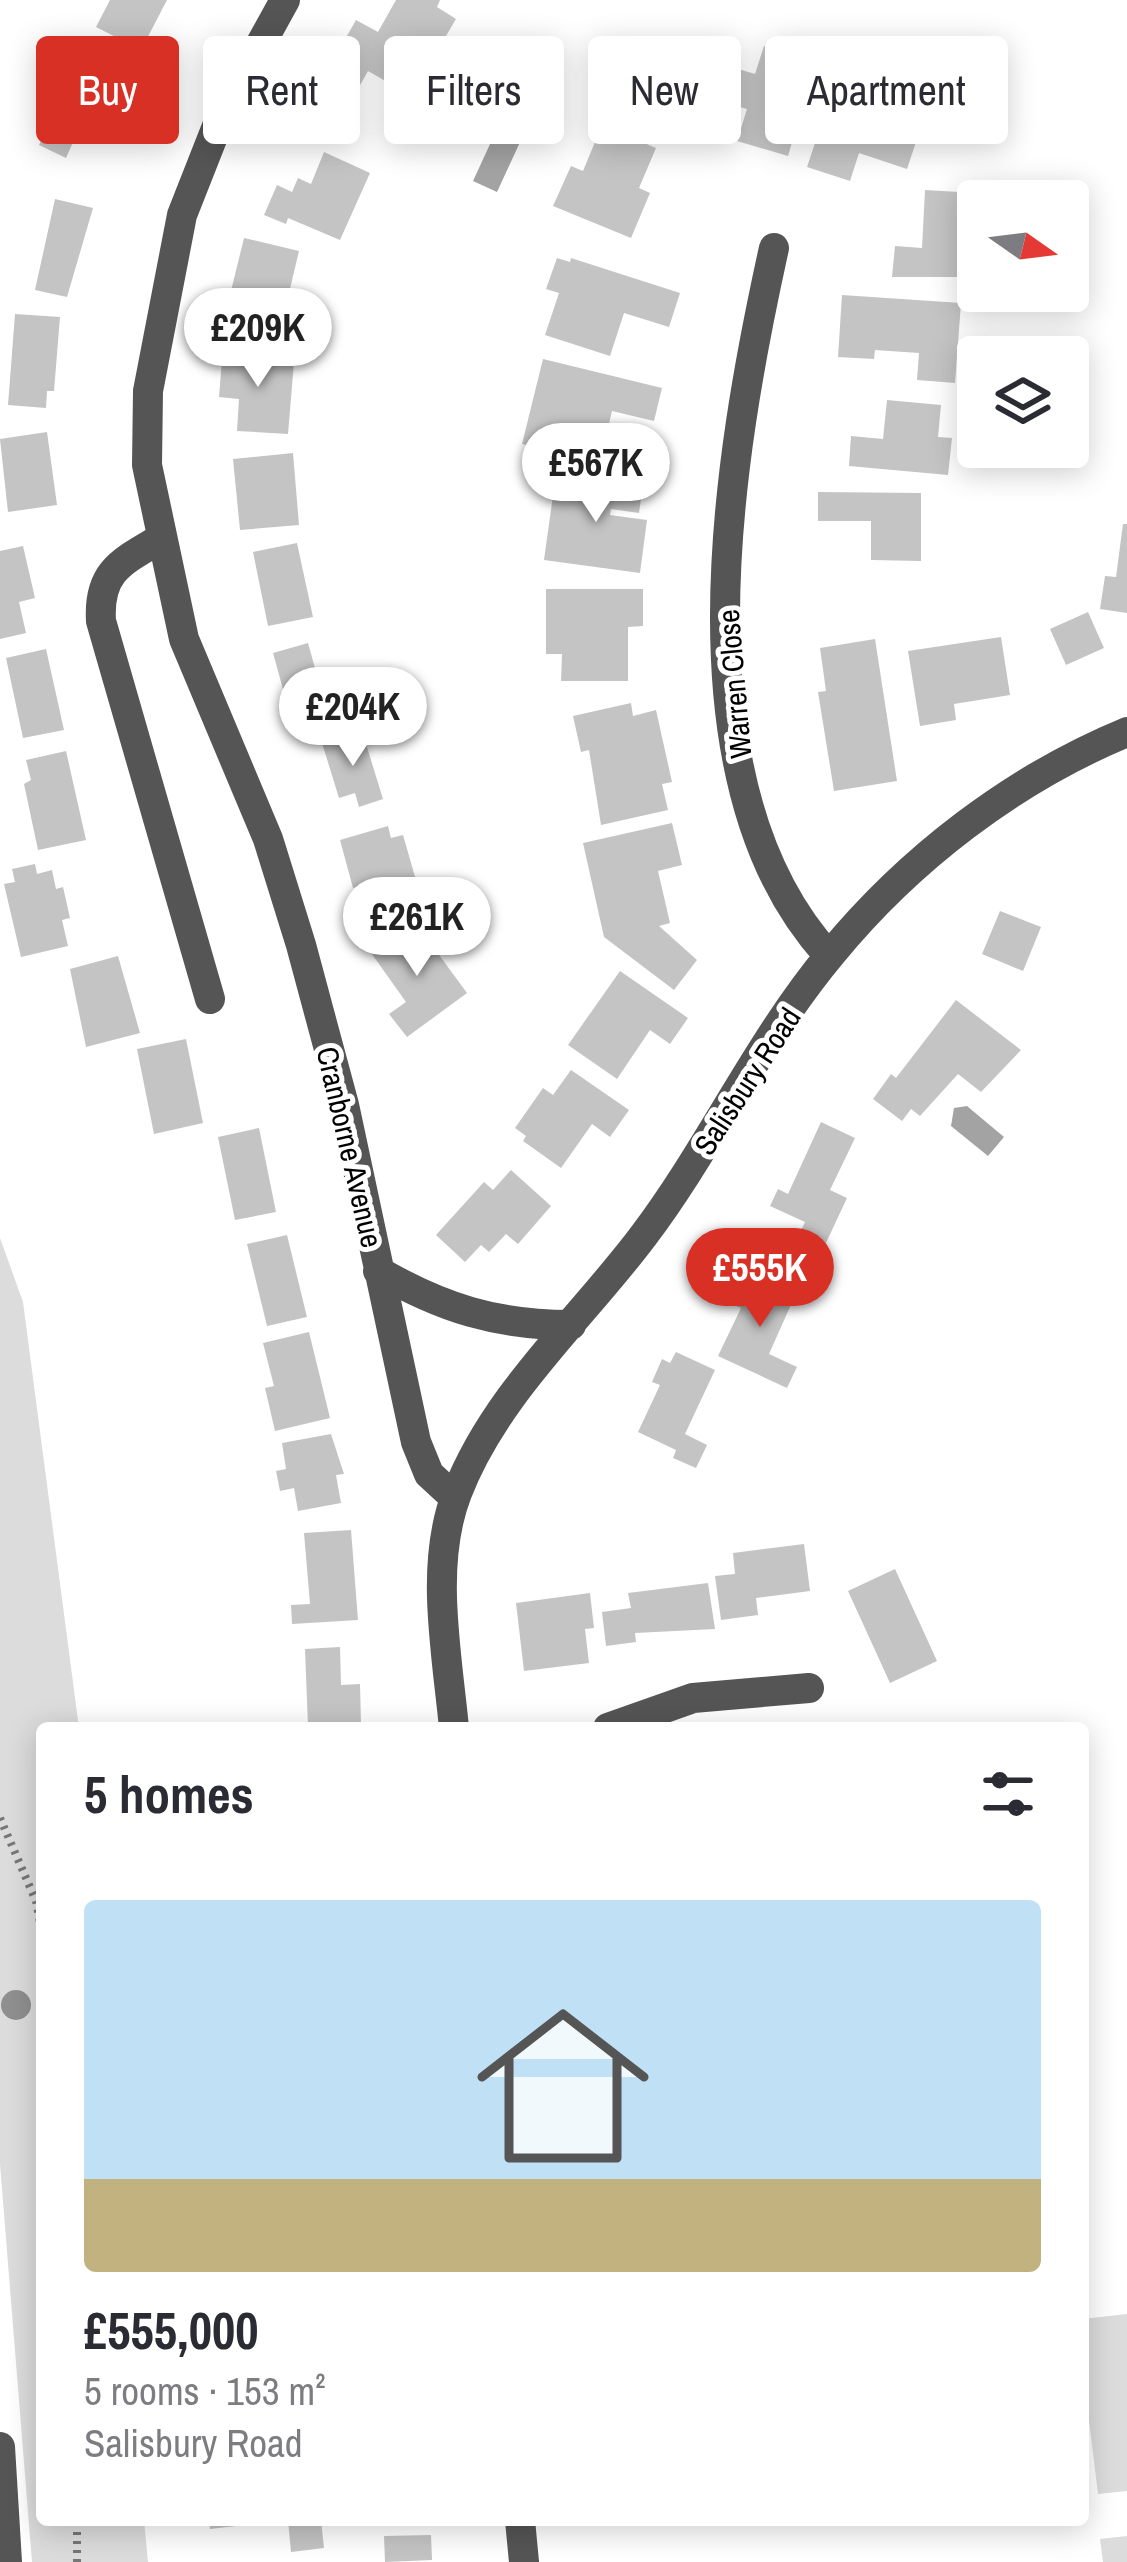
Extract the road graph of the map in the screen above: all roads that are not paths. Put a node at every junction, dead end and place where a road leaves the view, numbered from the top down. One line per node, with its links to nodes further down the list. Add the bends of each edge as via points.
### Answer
1 (285, 0): 3 (street, Cranborne Avenue, via 221,116 182,215 148,392 147,465)
2 (774, 248): 5 (street, Warren Close, via 732,510 725,631 738,761 768,861 802,926)
3 (160, 539): 6 (street, via 109,576 100,591 101,621); 7 (street, Cranborne Avenue, via 184,639 268,839 301,945)
4 (1127, 732): 5 (street, Salisbury Road, via 1045,771 962,828)
5 (829, 956): 8 (street, Salisbury Road, via 682,1180)
6 (210, 999)
7 (378, 1271): 8 (street, Cranborne Avenue, via 479,1318); 9 (street, Cranborne Avenue, via 416,1442 429,1474)
8 (571, 1325): 9 (street, Salisbury Road, via 498,1418)
9 (455, 1498): 11 (street, Salisbury Road, via 443,1561)
10 (809, 1688): 12 (street, via 693,1698)
11 (454, 1722)
12 (625, 1722)
13 (0, 2447): 15 (street)
14 (521, 2526): 16 (street)
15 (8, 2562)
16 (524, 2562)

